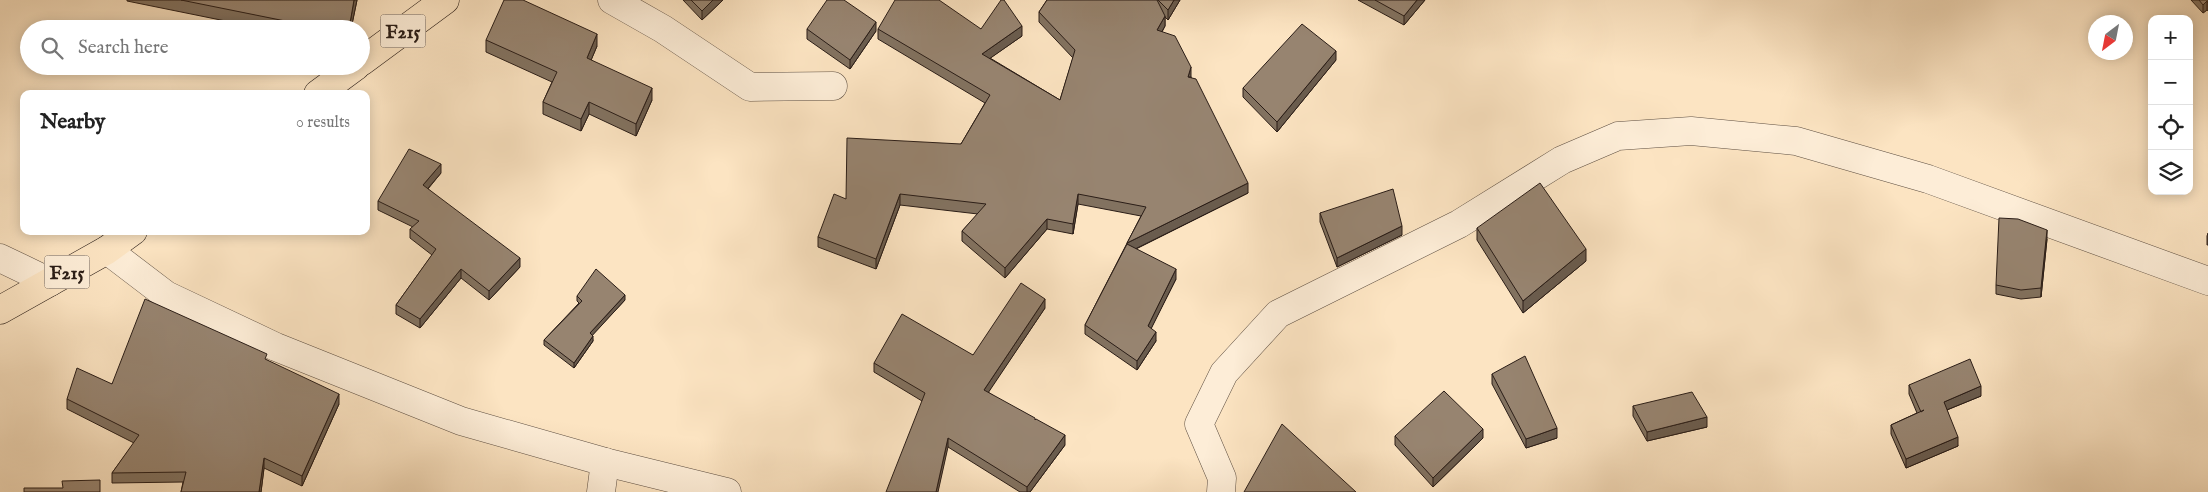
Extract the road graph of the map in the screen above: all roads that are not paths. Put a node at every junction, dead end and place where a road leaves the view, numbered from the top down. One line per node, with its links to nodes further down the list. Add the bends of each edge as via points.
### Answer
1 (445, 0): 3 (main road, F215)
2 (612, 0): 5 (street, via 663,29 750,87)
3 (370, 55)
4 (344, 75): 6 (main road)
5 (833, 86)
6 (323, 90)
7 (127, 235): 8 (main road, F215)
8 (107, 250): 11 (main road, F215); 13 (street, via 166,295 276,347 461,421)
9 (0, 258): 11 (street)
10 (2208, 281): 16 (street, via 1928,179 1796,141 1691,131 1618,136 1562,160 1459,224 1278,314 1224,373 1199,424 1222,478)
11 (50, 282): 12 (main road, F215)
12 (0, 310)
13 (604, 462): 14 (street); 15 (street)
14 (601, 492)
15 (727, 492)
16 (1221, 492)

